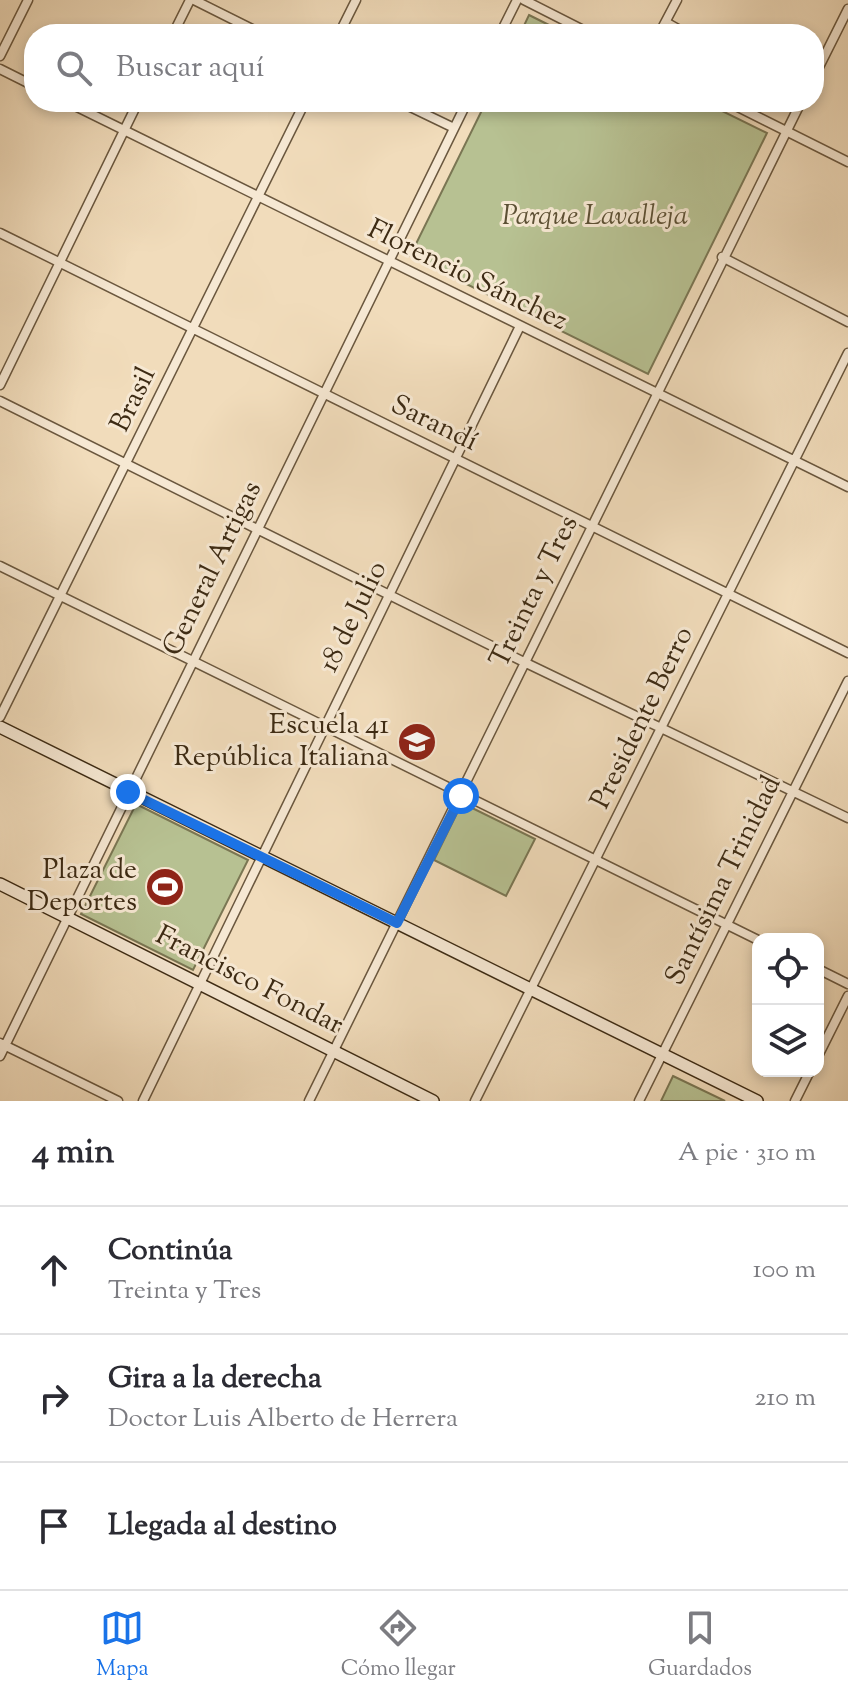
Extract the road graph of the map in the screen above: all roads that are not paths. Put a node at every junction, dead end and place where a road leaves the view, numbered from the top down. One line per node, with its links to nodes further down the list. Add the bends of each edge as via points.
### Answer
1 (28, 0): 16 (street)
2 (192, 0): 9 (street); 10 (street)
3 (356, 0): 11 (street)
4 (517, 0): 12 (street)
5 (524, 0): 13 (street)
6 (677, 0): 8 (street)
7 (848, 9): 17 (street)
8 (666, 20): 14 (street); 15 (lane)
9 (179, 24)
10 (241, 24)
11 (344, 24)
12 (505, 24)
13 (571, 24)
14 (664, 24)
15 (673, 24)
16 (0, 56)
17 (824, 57)
18 (0, 69): 19 (street)
19 (24, 81)
20 (87, 112): 28 (street, Florencio Sánchez)
21 (133, 112): 28 (street)
22 (300, 112): 31 (street, Brasil)
23 (421, 112): 27 (street)
24 (462, 112): 27 (street, General Artigas)
25 (748, 112): 29 (street)
26 (796, 112): 29 (street, Treinta y Tres)
27 (454, 128): 34 (street, General Artigas)
28 (124, 130): 31 (street, Florencio Sánchez); 35 (street)
29 (787, 131): 30 (street); 33 (street, Treinta y Tres)
30 (848, 162)
31 (258, 197): 34 (street, Florencio Sánchez); 38 (street, Brasil)
32 (0, 233): 35 (street, Sarandí)
33 (722, 257): 36 (street); 41 (street, Treinta y Tres)
34 (387, 261): 37 (street, Florencio Sánchez); 42 (street, General Artigas)
35 (59, 263): 38 (street, Sarandí); 40 (street)
36 (848, 322)
37 (520, 326): 41 (street, Florencio Sánchez); 44 (street, 18 de Julio)
38 (193, 329): 42 (street, Sarandí); 46 (street, Brasil)
39 (848, 353): 45 (street, Presidente Berro)
40 (0, 385)
41 (656, 393): 45 (street, Florencio Sánchez); 48 (street, Treinta y Tres)
42 (323, 394): 44 (street, Sarandí); 49 (street, General Artigas)
43 (0, 401): 46 (street)
44 (456, 459): 48 (street, Sarandí); 51 (street, 18 de Julio)
45 (795, 461): 47 (street, Florencio Sánchez); 52 (street, Presidente Berro)
46 (127, 464): 49 (street); 53 (street, Brasil)
47 (848, 487)
48 (592, 526): 52 (street, Sarandí); 56 (street, Treinta y Tres)
49 (258, 528): 51 (street); 55 (street, General Artigas)
50 (0, 566): 53 (street)
51 (390, 594): 56 (street); 61 (street, 18 de Julio)
52 (729, 594): 54 (street, Sarandí); 60 (street, Presidente Berro)
53 (60, 597): 55 (street); 58 (street, Brasil)
54 (848, 653)
55 (191, 662): 61 (street); 62 (street, General Artigas)
56 (526, 663): 60 (street); 64 (street, Treinta y Tres)
57 (848, 681): 63 (street, Santísima Trinidad)
58 (0, 717)
59 (0, 727): 62 (street)
60 (663, 727): 63 (street); 67 (street, Presidente Berro)
61 (323, 728): 64 (street); 66 (street, 18 de Julio)
62 (128, 792): 66 (street); 69 (street, General Artigas)
63 (793, 792): 65 (street); 71 (street, Santísima Trinidad)
64 (461, 796): 67 (street); 70 (street, Treinta y Tres)
65 (848, 818)
66 (261, 858): 70 (street); 74 (street, 18 de Julio)
67 (597, 860): 71 (street); 76 (street, Presidente Berro)
68 (0, 884): 69 (street, Francisco Fondar)
69 (68, 917): 74 (street, Francisco Fondar); 78 (street, General Artigas)
70 (397, 923): 76 (street); 80 (street, Treinta y Tres)
71 (727, 925): 72 (street); 81 (street, Santísima Trinidad)
72 (752, 937)
73 (824, 972): 75 (street)
74 (201, 984): 80 (street, Francisco Fondar); 85 (street, 18 de Julio)
75 (848, 984)
76 (532, 990): 81 (street); 88 (street, Presidente Berro)
77 (848, 996): 79 (street)
78 (2, 1044): 82 (street, General Artigas); 84 (street)
79 (824, 1044)
80 (334, 1050): 86 (street, Treinta y Tres); 87 (street, Francisco Fondar)
81 (662, 1055): 89 (street, Santísima Trinidad); 90 (street)
82 (0, 1056)
83 (807, 1077): 91 (street)
84 (118, 1101)
85 (143, 1101)
86 (309, 1101)
87 (433, 1101)
88 (475, 1101)
89 (639, 1101)
90 (757, 1101)
91 (795, 1101)

